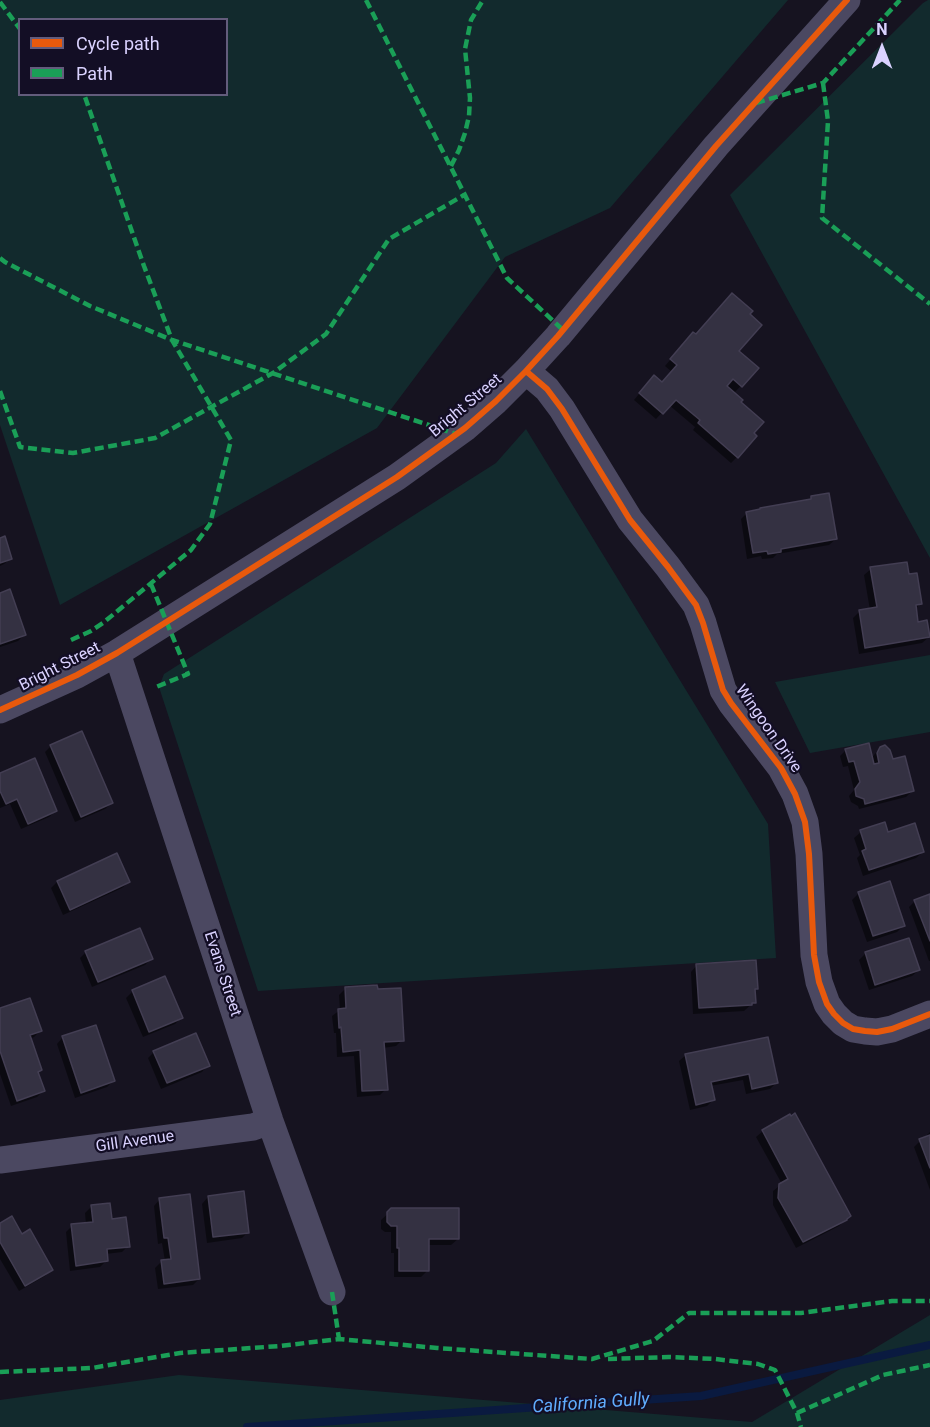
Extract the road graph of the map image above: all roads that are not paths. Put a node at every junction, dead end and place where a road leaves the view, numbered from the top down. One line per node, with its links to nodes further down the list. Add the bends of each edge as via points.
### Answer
1 (847, 0): 2 (street, Bright Street, via 716,146)
2 (526, 371): 3 (street, Bright Street, via 465,428 398,477); 5 (street, Wingoon Drive, via 562,409 630,520 696,606 723,690 781,768 795,794 805,822 816,969 827,1004 843,1023 865,1031 892,1029)
3 (117, 653): 4 (street, Bright Street); 6 (street, Evans Street)
4 (0, 710)
5 (930, 1014)
6 (270, 1122): 7 (street, Gill Avenue); 8 (street, Evans Street)
7 (0, 1161)
8 (332, 1292)

